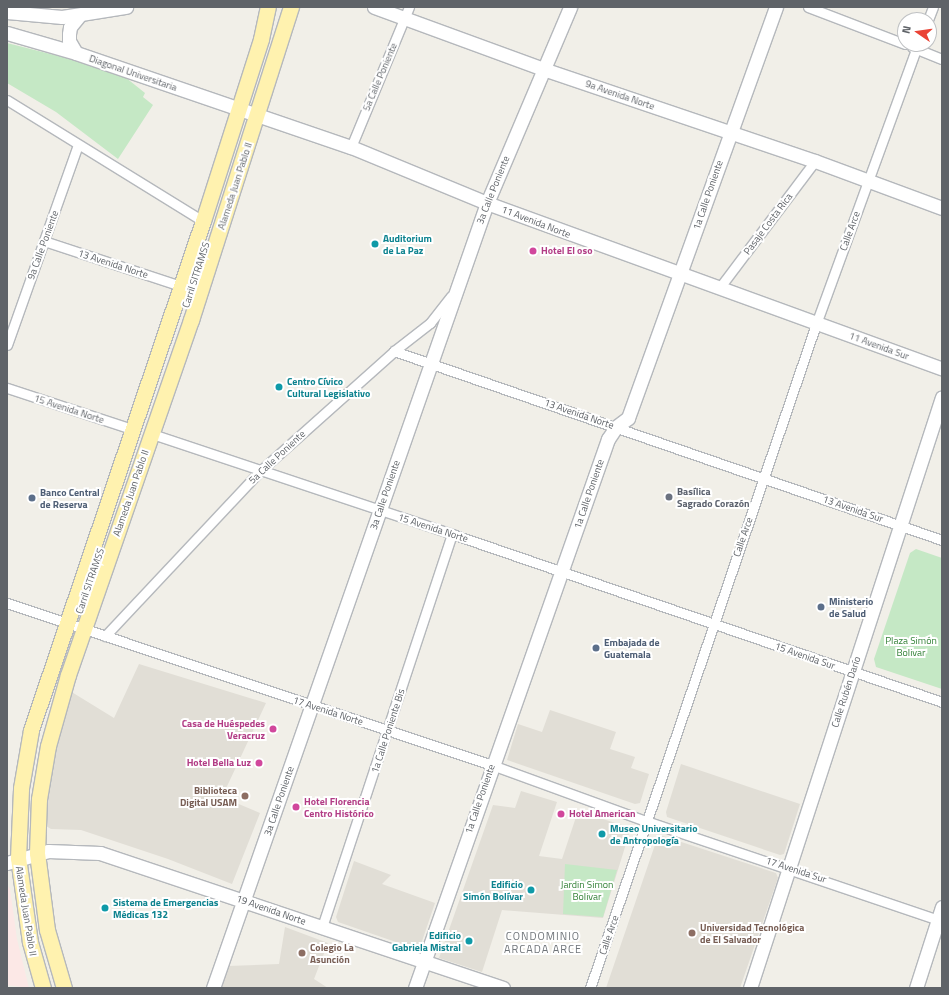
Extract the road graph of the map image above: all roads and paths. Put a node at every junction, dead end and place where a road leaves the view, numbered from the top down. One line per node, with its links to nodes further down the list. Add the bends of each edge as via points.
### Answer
1 (126, 7): 13 (main road)
2 (268, 7): 23 (main road, Alameda Juan Pablo II)
3 (276, 7): 14 (main road, Carril SITRAMSS)
4 (281, 7): 14 (main road, Carril SITRAMSS)
5 (291, 7): 23 (main road, Alameda Juan Pablo II)
6 (374, 7): 11 (main road, 9a Avenida Norte)
7 (570, 7): 21 (main road, 3a Calle Poniente)
8 (776, 7): 24 (main road, 1a Calle Poniente)
9 (808, 7): 16 (street)
10 (7, 12): 12 (main road)
11 (407, 13): 21 (main road, 9a Avenida Norte); 26 (street, 5a Calle Poniente)
12 (22, 15): 13 (main road); 15 (main road, via 33,21 31,31)
13 (79, 16): 19 (main road, via 68,34)
14 (275, 25): 23 (main road, Carril SITRAMSS)
15 (13, 34): 19 (main road, Diagonal Universitaria)
16 (897, 41)
17 (916, 52): 28 (street, Calle Arce)
18 (929, 52): 20 (street)
19 (76, 53): 23 (main road, Diagonal Universitaria)
20 (942, 59)
21 (543, 69): 24 (main road, 9a Avenida Norte); 29 (main road, 3a Calle Poniente)
22 (7, 100): 25 (street)
23 (249, 112): 26 (main road, 11 Avenida Norte); 31 (main road, Alameda Juan Pablo II); 46 (main road, Alameda Juan Pablo II); 56 (main road, Carril SITRAMSS, via 191,292)
24 (730, 132): 27 (main road, 9a Avenida Norte); 33 (main road, 1a Calle Poniente)
25 (78, 145): 31 (street); 32 (street, 9a Calle Poniente)
26 (351, 147): 29 (main road, 11 Avenida Norte)
27 (815, 162): 28 (main road, 9a Avenida Norte); 36 (street, Pasaje Costa Rica)
28 (868, 180): 30 (main road, 9a Avenida Norte); 37 (street, Calle Arce)
29 (487, 203): 33 (main road, 11 Avenida Norte); 35 (main road, 3a Calle Poniente)
30 (942, 208)
31 (203, 221): 34 (main road, Alameda Juan Pablo II)
32 (44, 241): 34 (street, 13 Avenida Norte); 38 (street, 9a Calle Poniente)
33 (680, 276): 36 (main road, 11 Avenida Norte); 44 (main road, 1a Calle Poniente, via 628,418)
34 (181, 286): 45 (main road, Alameda Juan Pablo II)
35 (457, 287): 39 (street, 5a Calle Poniente, via 430,323); 40 (main road, 3a Calle Poniente)
36 (720, 287): 37 (main road, 11 Avenida Norte)
37 (816, 324): 41 (main road, 11 Avenida Sur); 48 (street, Calle Arce)
38 (7, 345)
39 (394, 351): 40 (street, 13 Avenida Norte); 47 (street, 5a Calle Poniente)
40 (430, 363): 44 (street, 13 Avenida Norte); 49 (main road, 3a Calle Poniente)
41 (942, 369)
42 (7, 388): 45 (street, 15 Avenida Norte)
43 (942, 397): 50 (main road, Calle Rubén Darío)
44 (616, 427): 48 (street, 13 Avenida Norte); 53 (main road, 1a Calle Poniente, via 608,439)
45 (132, 429): 56 (main road, Alameda Juan Pablo II)
46 (152, 434): 47 (street, 15 Avenida Norte); 56 (main road, Alameda Juan Pablo II)
47 (260, 471): 49 (street, 15 Avenida Norte); 57 (street, 5a Calle Poniente)
48 (763, 479): 50 (street, 13 Avenida Sur); 55 (street, Calle Arce)
49 (379, 511): 51 (street, 15 Avenida Norte); 60 (main road, 3a Calle Poniente)
50 (899, 525): 52 (street, 13 Avenida Sur); 58 (main road, Calle Rubén Darío)
51 (452, 534): 53 (street, 15 Avenida Norte); 61 (street, 1a Calle Poniente Bis)
52 (942, 540)
53 (561, 573): 55 (street, 15 Avenida Norte); 62 (main road, 1a Calle Poniente)
54 (7, 603): 56 (street, 17 Avenida Norte)
55 (713, 625): 58 (street, 15 Avenida Sur); 63 (street, Calle Arce)
56 (75, 626): 57 (street, 17 Avenida Norte); 64 (main road, Alameda Juan Pablo II, via 48,746 39,800); 64 (main road, Alameda Juan Pablo II, via 38,704 25,757 20,788)
57 (105, 636): 60 (street, 17 Avenida Norte)
58 (852, 672): 59 (street, 15 Avenida Sur); 65 (main road, Calle Rubén Darío)
59 (942, 702)
60 (311, 706): 61 (street, 17 Avenida Norte); 66 (main road, 3a Calle Poniente)
61 (389, 730): 62 (street, 17 Avenida Norte); 68 (street, 1a Calle Poniente Bis)
62 (492, 765): 63 (street, 17 Avenida Norte); 69 (main road, 1a Calle Poniente)
63 (649, 822): 65 (street, 17 Avenida Sur); 76 (street, Calle Arce)
64 (23, 857): 66 (main road, 19 Avenida Norte, via 64,850 100,853); 70 (main road, Alameda Juan Pablo II, via 30,942); 71 (main road, via 40,940); 72 (main road, Alameda Juan Pablo II)
65 (789, 868): 67 (street, 17 Avenida Sur); 77 (main road, Calle Rubén Darío)
66 (244, 901): 68 (main road, 19 Avenida Norte); 73 (main road, 3a Calle Poniente)
67 (941, 916): 78 (main road)
68 (322, 927): 69 (main road, 19 Avenida Norte)
69 (425, 961): 74 (main road, 1a Calle Poniente); 75 (main road, 19 Avenida Norte)
70 (43, 988)
71 (55, 988)
72 (64, 988)
73 (213, 988)
74 (415, 988)
75 (503, 988)
76 (590, 988)
77 (750, 988)
78 (916, 988)

